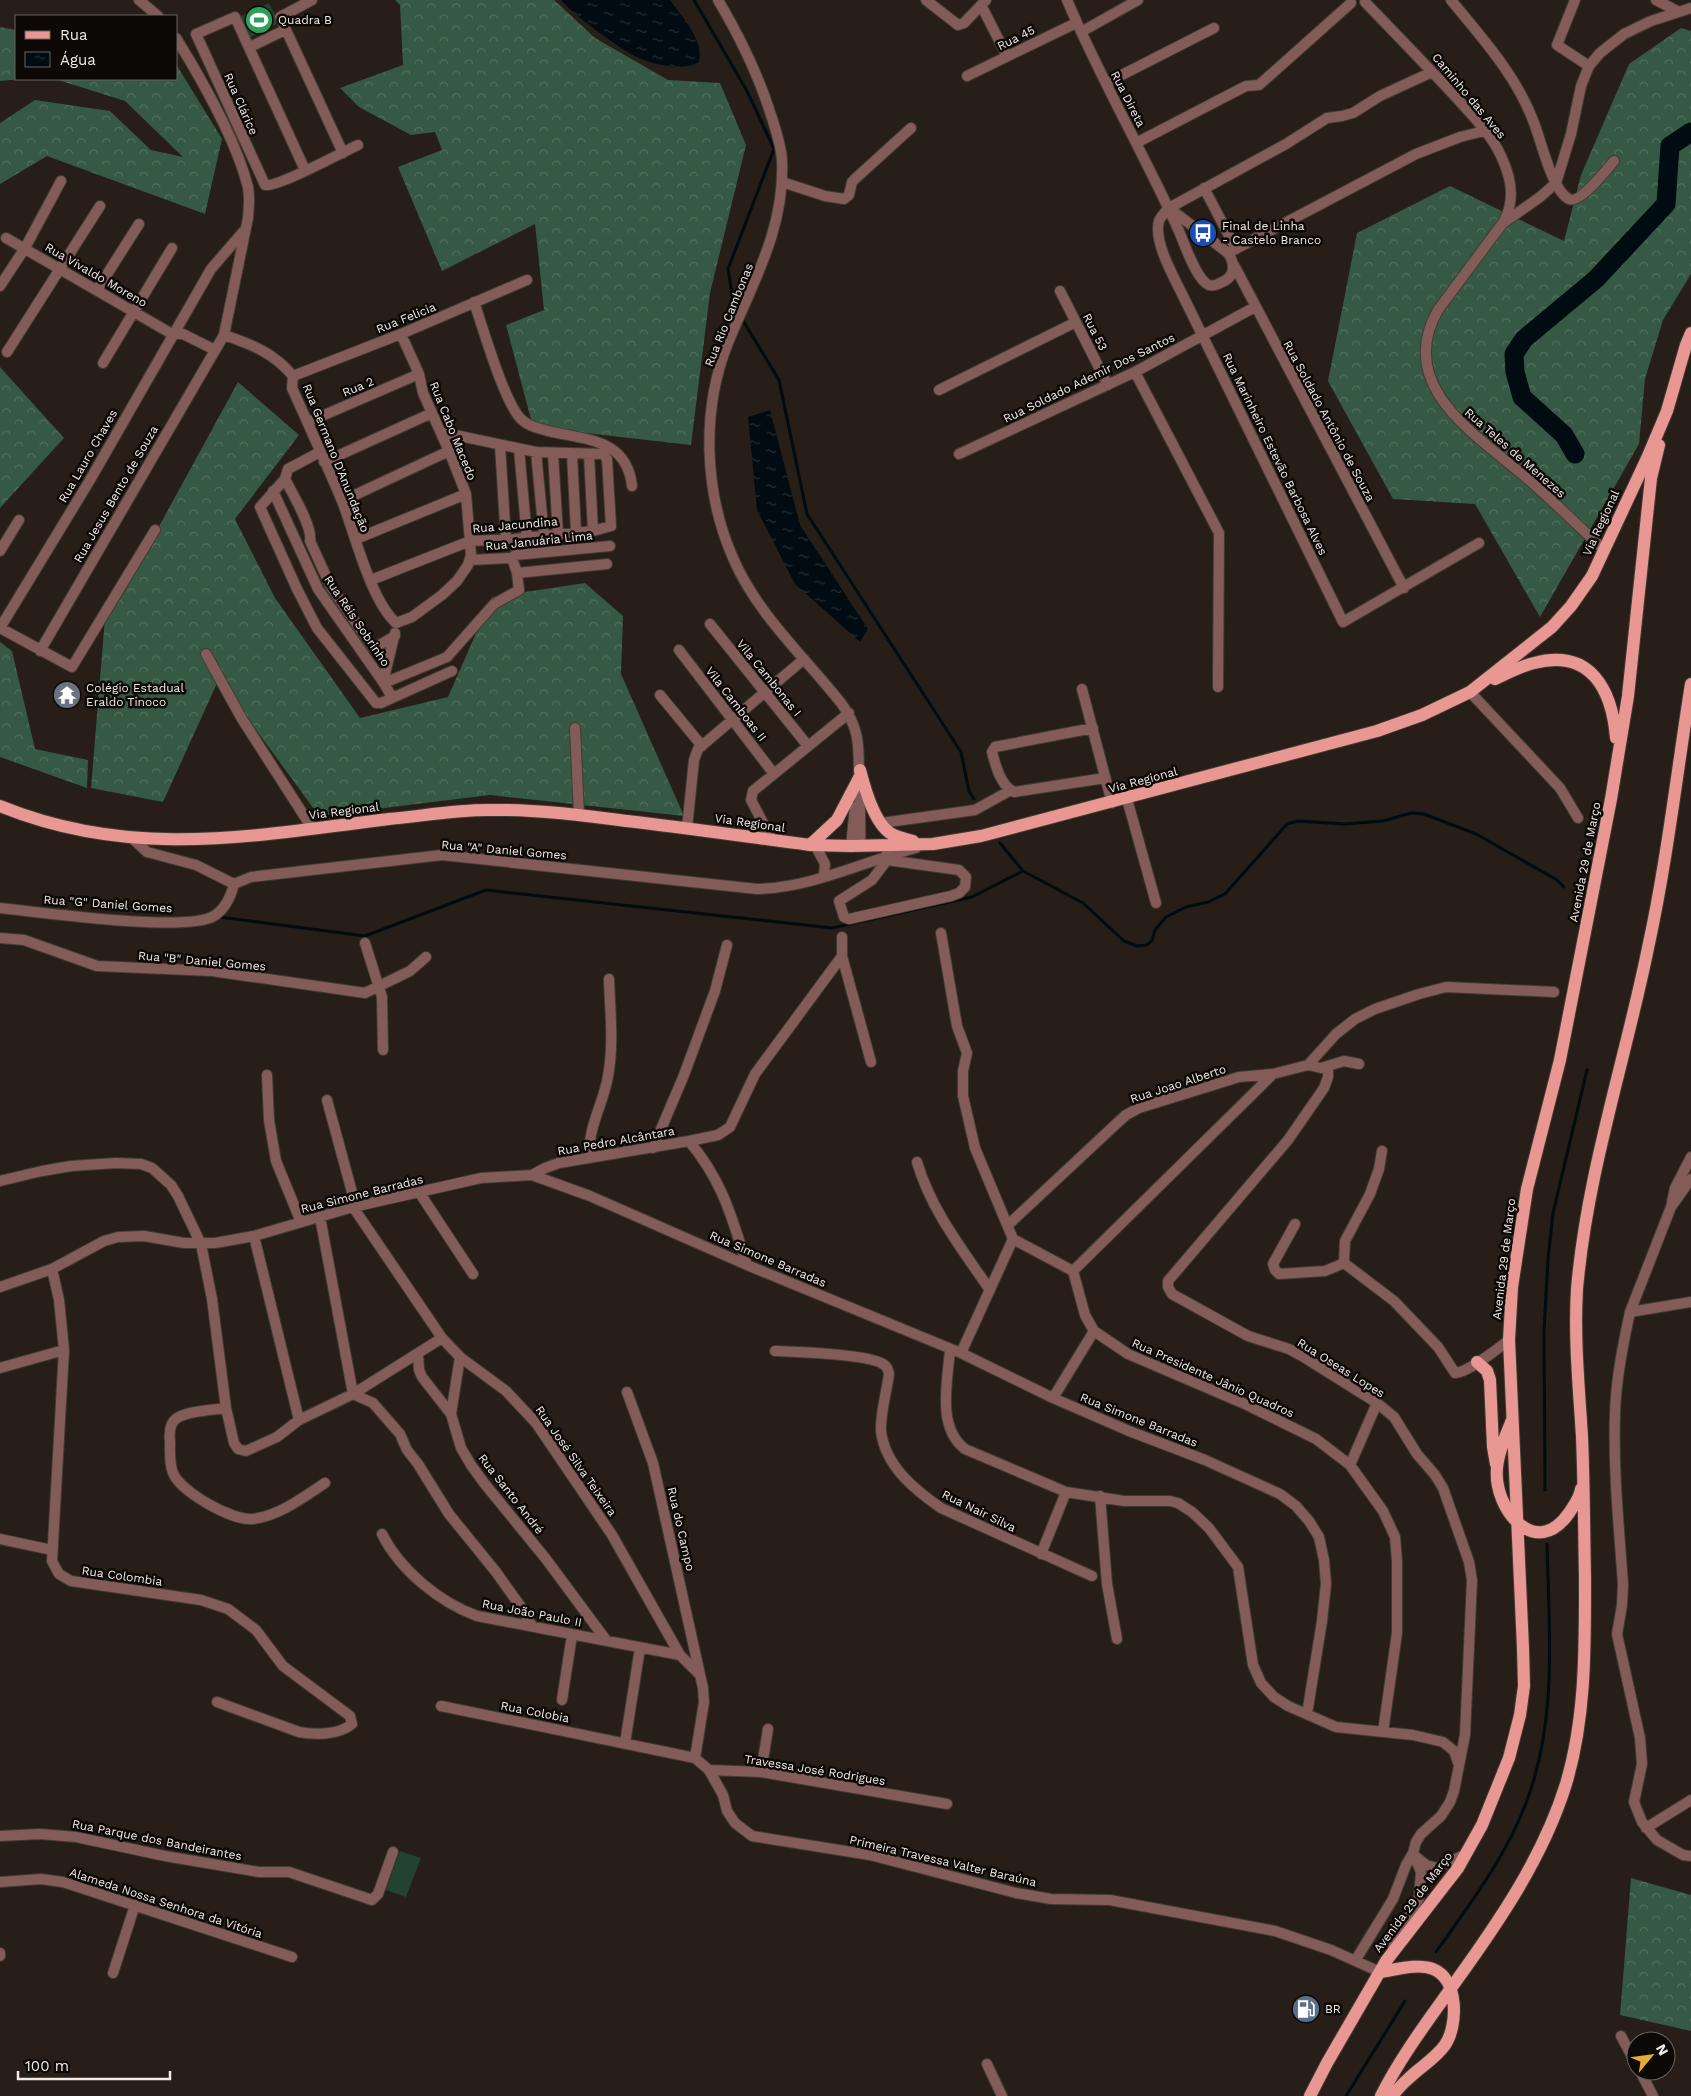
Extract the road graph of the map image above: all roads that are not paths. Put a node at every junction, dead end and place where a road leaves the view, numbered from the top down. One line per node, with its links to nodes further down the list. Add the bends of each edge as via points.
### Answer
1 (312, 0): 18 (street, via 280,17)
2 (718, 0): 35 (street, Rua Rio Cambonas, via 761,84 779,137)
3 (926, 0): 11 (street, via 958,25)
4 (1067, 0): 16 (street, Rua Direta)
5 (1138, 0): 19 (street)
6 (1451, 0): 36 (street, via 1515,84 1534,121)
7 (1575, 0): 23 (street, via 1557,44)
8 (1656, 0): 14 (street)
9 (144, 1): 15 (street)
10 (1365, 2): 24 (street, Caminho das Aves)
11 (983, 3): 22 (street)
12 (1351, 3): 29 (street, via 1259,85 1246,86)
13 (1691, 8): 14 (street)
14 (1679, 12): 23 (street, via 1624,34)
15 (157, 15)
16 (1076, 22): 19 (street, Rua Direta); 22 (street, Rua 45)
17 (1214, 28): 26 (street)
18 (286, 30): 21 (street); 31 (street)
19 (1081, 32): 26 (street, Rua Direta)
20 (178, 41): 42 (street, via 206,89 238,158 250,203)
21 (250, 47): 33 (street); 33 (street, Rua Clárice, via 234,17 196,34 264,183 273,185)
22 (1007, 56): 25 (street, Rua 45)
23 (1589, 66): 36 (street)
24 (1432, 72): 28 (street, Caminho das Aves); 37 (street, via 1353,113 1327,118)
25 (967, 76)
26 (1106, 83): 29 (street, Rua Direta)
27 (911, 128): 35 (street, via 852,182 846,198 825,196)
28 (1484, 131): 41 (street, Caminho das Aves, via 1500,154 1512,190 1510,210); 46 (street, via 1416,154)
29 (1136, 143): 39 (street, Rua Direta)
30 (358, 145): 31 (street)
31 (343, 153): 33 (street)
32 (1614, 161): 36 (street, via 1586,191 1573,199 1563,194)
33 (305, 170)
34 (62, 181): 44 (street)
35 (782, 182): 116 (street, Rua Rio Cambonas, via 773,238 720,368 713,405 710,462 717,509 732,557 767,616)
36 (1556, 183): 41 (street, Rua Teles de Menezes)
37 (1204, 188): 39 (street); 46 (street)
38 (100, 206): 48 (street)
39 (1168, 208): 46 (street, Rua Direta); 47 (street, Rua Direta, via 1203,280 1209,284 1222,283 1231,276); 61 (street, Rua Marinheiro Estevão Barbosa Alves, via 1159,221 1161,245)
40 (139, 224): 51 (street)
41 (1502, 224): 101 (street, Rua Teles de Menezes, via 1430,323 1424,354 1428,370 1449,410 1463,425 1529,480)
42 (244, 231): 58 (street, Rua Lauro Chaves, via 211,269); 60 (street)
43 (6, 238): 44 (street, Rua Vivaldo Moreno)
44 (25, 248): 48 (street, Rua Vivaldo Moreno); 50 (street)
45 (172, 248): 55 (street)
46 (1232, 251): 47 (street, Rua Direta)
47 (1234, 264): 54 (street, Rua Soldado Antônio de Souza)
48 (62, 269): 51 (street, Rua Vivaldo Moreno); 63 (street)
49 (527, 280): 53 (street, Rua Felicia)
50 (0, 286)
51 (97, 290): 55 (street, Rua Vivaldo Moreno)
52 (1060, 290): 56 (street, Rua 53)
53 (474, 302): 59 (street, Rua Felicia); 85 (street, via 509,400 521,419 539,428 599,442 611,448 627,464)
54 (1255, 307): 61 (street, Rua Soldado Ademir Dos Santos); 108 (street, Rua Soldado Antônio de Souza)
55 (133, 312): 58 (street, Rua Vivaldo Moreno); 64 (street)
56 (1076, 322): 68 (street, Rua 53); 69 (street)
57 (1691, 333): 70 (main road, Via Regional)
58 (172, 334): 62 (street, via 183,334); 111 (street, Rua Lauro Chaves, via 90,480)
59 (401, 334): 66 (street, Rua Cabo Macedo); 67 (street, Rua Felicia)
60 (224, 335): 62 (street, Rua Jesus Bento de Souza); 67 (street, Rua Germano D'Anundação, via 269,354)
61 (1202, 335): 65 (street, Rua Soldado Ademir Dos Santos); 108 (street, Rua Marinheiro Estevão Barbosa Alves, via 1343,622)
62 (215, 350): 114 (street, Rua Jesus Bento de Souza)
63 (7, 352)
64 (103, 363)
65 (1135, 372): 68 (street, Rua Soldado Ademir Dos Santos); 120 (street, via 1219,533)
66 (419, 374): 71 (street, Rua Cabo Macedo, via 421,388); 72 (street, Rua 2)
67 (293, 376): 72 (street, Rua Germano D'Anundação, via 292,388)
68 (1108, 385): 81 (street, Rua Soldado Ademir Dos Santos)
69 (939, 390)
70 (1667, 411): 101 (main road, Via Regional); 132 (main road, Avenida 29 de Março, via 1651,478 1628,696)
71 (432, 413): 73 (street, Rua Cabo Macedo); 83 (street)
72 (308, 422): 77 (street, Rua Germano D'Anundação)
73 (441, 432): 74 (street); 76 (street, Rua Cabo Macedo)
74 (500, 445): 75 (street); 97 (street)
75 (519, 449): 78 (street); 95 (street)
76 (449, 451): 87 (street, Rua Cabo Macedo); 88 (street)
77 (320, 452): 83 (street, Rua Germano D'Anundação); 84 (street, via 293,465)
78 (536, 452): 79 (street); 94 (street)
79 (553, 454): 80 (street); 93 (street)
80 (572, 454): 82 (street); 92 (street)
81 (959, 454)
82 (589, 455): 91 (street); 91 (street, Rua Jacundina, via 603,454 607,459 611,524 609,528)
83 (324, 462): 88 (street, Rua Germano D'Anundação)
84 (285, 479): 86 (street); 112 (street, via 312,536 310,541 330,587 373,647)
85 (632, 486)
86 (273, 491): 118 (street, Rua Réis Sobrinho, via 318,590); 125 (street, via 260,510 317,628 374,702 380,703)
87 (466, 494): 96 (street); 98 (street, Rua Cabo Macedo)
88 (342, 501): 96 (street, Rua Germano D'Anundação)
89 (19, 520): 102 (street)
90 (155, 530): 114 (street, via 73,666)
91 (593, 531): 92 (street, Rua Jacundina)
92 (576, 532): 93 (street, Rua Jacundina)
93 (558, 534): 94 (street, Rua Jacundina)
94 (544, 536): 95 (street, Rua Jacundina)
95 (527, 538): 97 (street, Rua Jacundina)
96 (356, 539): 107 (street, Rua Germano D'Anundação)
97 (506, 540): 98 (street, Rua Jacundina)
98 (470, 541): 104 (street, Rua Cabo Macedo); 107 (street, Rua Jacundina)
99 (1480, 544): 108 (street)
100 (610, 546): 103 (street, Rua Januária Lima, via 515,555)
101 (1604, 550): 122 (main road, Via Regional, via 1572,606 1552,627)
102 (0, 551)
103 (512, 558): 104 (street, Rua Januária Lima); 106 (street)
104 (470, 560): 109 (street, via 442,595 412,617)
105 (607, 564): 106 (street)
106 (518, 573): 118 (street, via 519,590 494,604 449,656)
107 (371, 580): 109 (street, Rua Germano D'Anundação, via 387,615)
108 (1404, 588)
109 (396, 622): 112 (street)
110 (710, 624): 123 (street, Vila Cambonas I)
111 (0, 628): 114 (street)
112 (395, 636): 118 (street)
113 (678, 650): 127 (street, Vila Camboas II)
114 (40, 652)
115 (206, 654): 143 (street, via 242,719)
116 (804, 659): 123 (street); 126 (street, Rua Rio Cambonas)
117 (452, 671): 125 (street)
118 (384, 682): 125 (street, Rua Réis Sobrinho)
119 (1691, 684): 222 (main road, via 1649,946 1584,1233 1576,1334)
120 (1218, 687)
121 (1082, 689): 129 (street)
122 (1475, 689): 132 (main road, Via Regional, via 1535,662 1562,661 1585,667 1598,678 1606,691 1615,722); 137 (main road, Via Regional, via 1422,715 1377,731); 141 (street, via 1560,788)
123 (765, 693): 127 (street); 130 (street, Vila Cambonas I)
124 (660, 696): 131 (street)
125 (392, 697)
126 (849, 712): 130 (street); 134 (street, Rua Rio Cambonas, via 859,739)
127 (732, 720): 131 (street); 133 (street, Vila Camboas II)
128 (575, 728): 140 (street)
129 (1092, 728): 135 (street); 136 (street, via 995,747 992,752 997,772)
130 (808, 746): 133 (street)
131 (700, 748): 144 (street, via 694,760)
132 (1618, 759): 203 (main road, Avenida 29 de Março, via 1560,1060 1527,1189 1512,1287)
133 (774, 774): 146 (street, via 751,795)
134 (859, 774): 142 (main road); 148 (main road, via 836,820); 149 (street, Rua Rio Cambonas, via 861,811)
135 (1106, 778): 136 (street, via 1019,792); 138 (street)
136 (1011, 790): 142 (street, via 975,810)
137 (1127, 799): 138 (main road, Via Regional); 153 (street)
138 (1112, 802): 147 (main road, Via Regional, via 981,836)
139 (0, 806): 145 (main road, Via Regional, via 50,824)
140 (579, 815): 143 (main road, Via Regional, via 486,810); 144 (main road, Via Regional)
141 (1578, 818)
142 (882, 823): 147 (main road, via 890,833)
143 (312, 828): 145 (main road, Via Regional, via 220,839)
144 (687, 828): 146 (main road, Via Regional)
145 (132, 838): 152 (street, via 147,852 196,865)
146 (772, 840): 148 (main road, Via Regional)
147 (929, 844): 149 (main road, Via Regional); 150 (street, Rua "A" Daniel Gomes)
148 (812, 845): 149 (main road, Via Regional); 151 (street, via 825,864)
149 (856, 846)
150 (886, 858): 150 (street, via 959,870 966,877 965,887 951,896 849,919 844,917 840,901 872,880); 151 (street, Rua "A" Daniel Gomes)
151 (824, 876): 152 (street, Rua "A" Daniel Gomes, via 799,885 757,889 442,855 251,877)
152 (234, 884): 154 (street, Rua "G" Daniel Gomes, via 225,904 214,916 195,921 156,922)
153 (1156, 903)
154 (0, 908)
155 (941, 933): 188 (street, via 957,1026 967,1054 963,1096 975,1148)
156 (842, 937): 160 (street)
157 (0, 938): 163 (street, Rua "B" Daniel Gomes, via 24,940 97,966 212,971 365,993)
158 (365, 943): 163 (street)
159 (727, 946): 174 (street, via 708,1010)
160 (842, 956): 166 (street); 173 (street, via 755,1074 730,1127 718,1135)
161 (426, 957): 163 (street, Rua "B" Daniel Gomes, via 410,971)
162 (609, 979): 177 (street, via 611,1060 592,1135)
163 (379, 987): 165 (street)
164 (1554, 992): 168 (street, via 1446,987 1419,994 1355,1019 1336,1034)
165 (383, 1050)
166 (871, 1062)
167 (1359, 1064): 169 (street, via 1344,1061)
168 (1308, 1065): 169 (street); 170 (street, Rua Joao Alberto)
169 (1328, 1067): 215 (street, Rua Oseas Lopes, via 1324,1088 1288,1140 1167,1285 1172,1294 1233,1328 1302,1356)
170 (1273, 1074): 188 (street, Rua Joao Alberto, via 1239,1077 1138,1108 1126,1115); 195 (street)
171 (267, 1075): 186 (street, via 276,1161)
172 (326, 1100): 183 (street, Rua José Silva Teixeira)
173 (689, 1141): 174 (street, Rua Pedro Alcântara); 193 (street, Rua Pedro Alcântara, via 707,1163 727,1200)
174 (653, 1148): 177 (street, Rua Pedro Alcântara)
175 (1382, 1151): 192 (street, via 1370,1194 1345,1241)
176 (1691, 1157): 184 (street, via 1675,1188)
177 (590, 1158): 179 (street, Rua Pedro Alcântara, via 559,1163)
178 (917, 1162): 198 (street, via 923,1182 946,1227)
179 (532, 1175): 182 (street, Rua Simone Barradas, via 481,1178); 193 (street, Rua Simone Barradas, via 598,1199)
180 (1691, 1180): 184 (street)
181 (0, 1182): 191 (street, via 72,1166 141,1164 152,1168 171,1184)
182 (419, 1192): 183 (street, Rua Simone Barradas); 196 (street)
183 (355, 1207): 185 (street, Rua Simone Barradas); 202 (street, Rua José Silva Teixeira)
184 (1671, 1207): 200 (street)
185 (320, 1217): 186 (street, Rua Simone Barradas); 213 (street)
186 (301, 1222): 189 (street, Rua Simone Barradas)
187 (1296, 1224): 192 (street, via 1274,1264 1279,1274 1325,1271)
188 (1008, 1225): 190 (street)
189 (254, 1236): 191 (street, Rua Simone Barradas); 219 (street)
190 (1014, 1239): 195 (street); 198 (street)
191 (201, 1244): 194 (street, Rua Simone Barradas, via 144,1236 118,1237 104,1241); 216 (street, via 212,1299)
192 (1344, 1263): 210 (street, via 1394,1301 1438,1347 1454,1373)
193 (747, 1265): 204 (street, Rua Simone Barradas)
194 (52, 1269): 197 (street, Rua Simone Barradas); 205 (street, Rua Colombia)
195 (1073, 1271): 201 (street, via 1085,1315)
196 (473, 1274)
197 (0, 1287)
198 (990, 1290): 208 (street)
199 (1691, 1302): 200 (street)
200 (1630, 1312): 254 (street, via 1620,1359 1615,1411 1614,1455 1623,1584 1617,1634 1640,1738 1642,1764 1634,1802)
201 (1094, 1331): 214 (street); 220 (street, Rua Presidente Jânio Quadros, via 1128,1354 1247,1405 1316,1439)
202 (442, 1338): 207 (street); 209 (street, Rua José Silva Teixeira)
203 (1509, 1340): 210 (street); 218 (main road, Avenida 29 de Março)
204 (950, 1349): 208 (street, Rua Simone Barradas); 224 (street, via 947,1393 948,1426 952,1436 965,1449)
205 (64, 1350): 211 (street); 229 (street, Rua Colombia)
206 (775, 1351): 230 (street, Rua Nair Silva, via 845,1356 883,1363 889,1374 881,1430 885,1446 904,1478 941,1508)
207 (418, 1354): 213 (street); 217 (street, Rua Santo André, via 422,1377)
208 (961, 1354): 214 (street, Rua Simone Barradas)
209 (460, 1356): 217 (street); 237 (street, Rua José Silva Teixeira, via 506,1390 536,1422 612,1535)
210 (1476, 1362): 221 (main road, via 1487,1371 1490,1380)
211 (0, 1368)
212 (627, 1392): 238 (street, Rua do Campo, via 653,1464)
213 (353, 1394): 219 (street); 232 (street, via 373,1403 400,1434 449,1514 496,1572)
214 (1053, 1398): 242 (street, Rua Simone Barradas, via 1280,1494 1309,1521 1319,1537 1326,1584)
215 (1377, 1403): 220 (street); 245 (street, Rua Oseas Lopes, via 1394,1417 1443,1488 1470,1562 1472,1580)
216 (226, 1408): 219 (street, via 234,1443 238,1449 246,1451 277,1437); 223 (street, via 184,1415 172,1422 169,1430 171,1465 185,1488 221,1511 252,1519 286,1507)
217 (451, 1414): 234 (street, Rua Santo André, via 461,1448 484,1484 546,1559)
218 (1514, 1416): 221 (main road); 226 (main road, Avenida 29 de Março)
219 (299, 1420)
220 (1350, 1465): 244 (street, Rua Presidente Jânio Quadros, via 1383,1511 1395,1537 1397,1633)
221 (1497, 1468): 226 (main road, via 1497,1482 1504,1506)
222 (1583, 1469): 226 (main road, via 1580,1493 1565,1518 1554,1528 1532,1532); 266 (main road, via 1584,1677 1577,1739 1570,1768 1544,1838 1514,1898)
223 (325, 1483)
224 (1066, 1492): 225 (street); 230 (street)
225 (1100, 1496): 235 (street, via 1107,1584); 242 (street, via 1178,1503 1209,1528 1238,1567 1256,1674 1274,1697)
226 (1518, 1525): 257 (main road, Avenida 29 de Março, via 1524,1686 1520,1715 1499,1784)
227 (382, 1534): 232 (street, Rua João Paulo II, via 390,1551 407,1570 451,1604 477,1616)
228 (0, 1539): 229 (street)
229 (52, 1550): 240 (street, Rua Colombia, via 52,1561 58,1574 71,1581 201,1600 228,1609 256,1630 283,1666 350,1716 352,1724 340,1730 311,1734)
230 (1041, 1554): 231 (street, Rua Nair Silva)
231 (1092, 1576)
232 (532, 1626): 233 (street, Rua João Paulo II)
233 (572, 1635): 234 (street, Rua João Paulo II); 239 (street)
234 (606, 1640): 236 (street, Rua João Paulo II)
235 (1117, 1640)
236 (640, 1648): 237 (street, Rua João Paulo II); 247 (street)
237 (680, 1655): 238 (street)
238 (701, 1675): 248 (street, Rua do Campo, via 704,1702)
239 (562, 1700)
240 (217, 1702)
241 (441, 1706): 247 (street, Rua Colobia)
242 (1306, 1714): 244 (street, via 1336,1727)
243 (768, 1729): 251 (street)
244 (1383, 1732): 246 (street)
245 (1465, 1735): 246 (street); 249 (street, Rua Oseas Lopes)
246 (1443, 1742): 249 (street, via 1454,1751)
247 (624, 1743): 248 (street)
248 (695, 1758): 250 (street)
249 (1459, 1765): 258 (street, Rua Oseas Lopes, via 1450,1802 1421,1834 1416,1842)
250 (709, 1770): 251 (street, Travessa José Rodrigues); 263 (street, Primeira Travessa Valter Baraúna, via 723,1795 727,1811 752,1836 870,1855 1016,1893 1051,1899 1110,1900 1276,1931)
251 (761, 1772): 253 (street, Travessa José Rodrigues)
252 (1691, 1800): 254 (street)
253 (947, 1804)
254 (1646, 1828): 259 (street, via 1657,1840)
255 (0, 1836): 256 (street, Rua Parque dos Bandeirantes, via 76,1836 184,1860 259,1872 288,1872 372,1900 378,1894)
256 (394, 1852)
257 (1466, 1854): 258 (street, via 1437,1868); 264 (main road, Avenida 29 de Março)
258 (1415, 1855): 263 (street, Rua Oseas Lopes, via 1406,1865 1393,1900); 264 (street, via 1421,1872 1419,1898)
259 (1691, 1856)
260 (0, 1882): 261 (street, Alameda Nossa Senhora da Vitória, via 41,1879 63,1882)
261 (135, 1905): 262 (street, Alameda Nossa Senhora da Vitória); 265 (street)
262 (292, 1957)
263 (1355, 1961): 264 (street, Primeira Travessa Valter Baraúna)
264 (1383, 1966): 266 (main road, via 1433,1968 1442,1974); 272 (main road, Avenida 29 de Março)
265 (113, 1973)
266 (1450, 1990): 273 (main road, via 1412,2043); 274 (main road, via 1454,2017 1452,2032 1445,2044)
267 (1621, 2036): 268 (street)
268 (1626, 2045)
269 (987, 2064): 271 (street)
270 (1645, 2081): 275 (street)
271 (1002, 2096)
272 (1310, 2096)
273 (1381, 2096)
274 (1392, 2096)
275 (1653, 2096)

